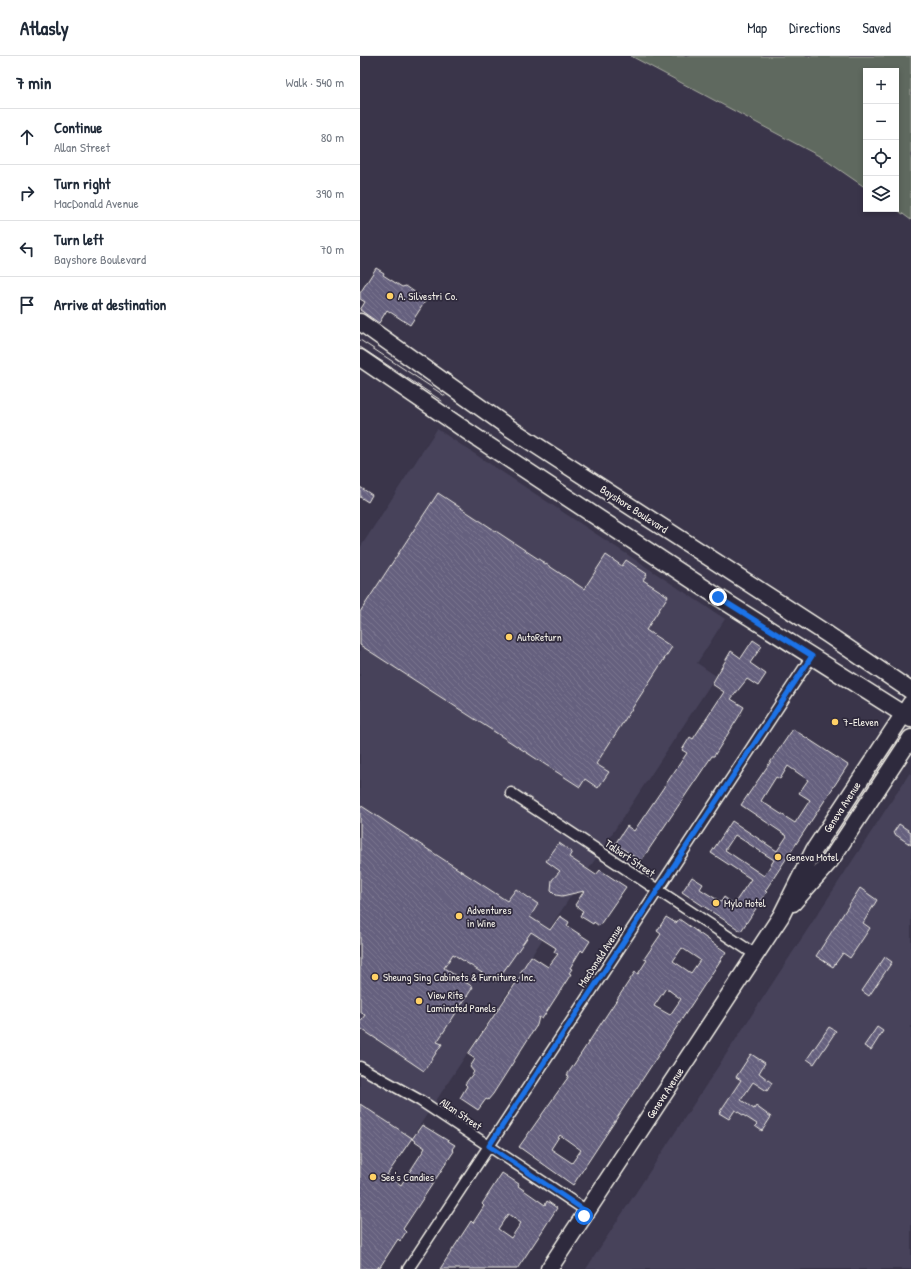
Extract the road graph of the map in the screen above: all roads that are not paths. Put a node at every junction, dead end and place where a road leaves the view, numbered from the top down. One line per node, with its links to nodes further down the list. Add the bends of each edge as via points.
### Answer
1 (360, 322): 4 (main road, Bayshore Boulevard, via 508,427)
2 (360, 358): 3 (main road, via 704,588)
3 (812, 656): 5 (main road); 8 (street, MacDonald Avenue)
4 (911, 691)
5 (908, 712): 9 (main road, Geneva Avenue, via 814,850)
6 (911, 738): 9 (main road, Geneva Avenue, via 830,861)
7 (511, 793): 8 (street, Talbert Street)
8 (657, 891): 10 (street, Talbert Street); 12 (street, MacDonald Avenue)
9 (782, 916): 10 (main road, Geneva Avenue)
10 (756, 956): 13 (main road, Geneva Avenue)
11 (360, 1067): 12 (street, Allan Street, via 421,1102)
12 (489, 1146): 13 (street, Allan Street); 14 (street, MacDonald Avenue)
13 (587, 1212): 15 (main road, Geneva Avenue)
14 (408, 1269)
15 (549, 1269)

